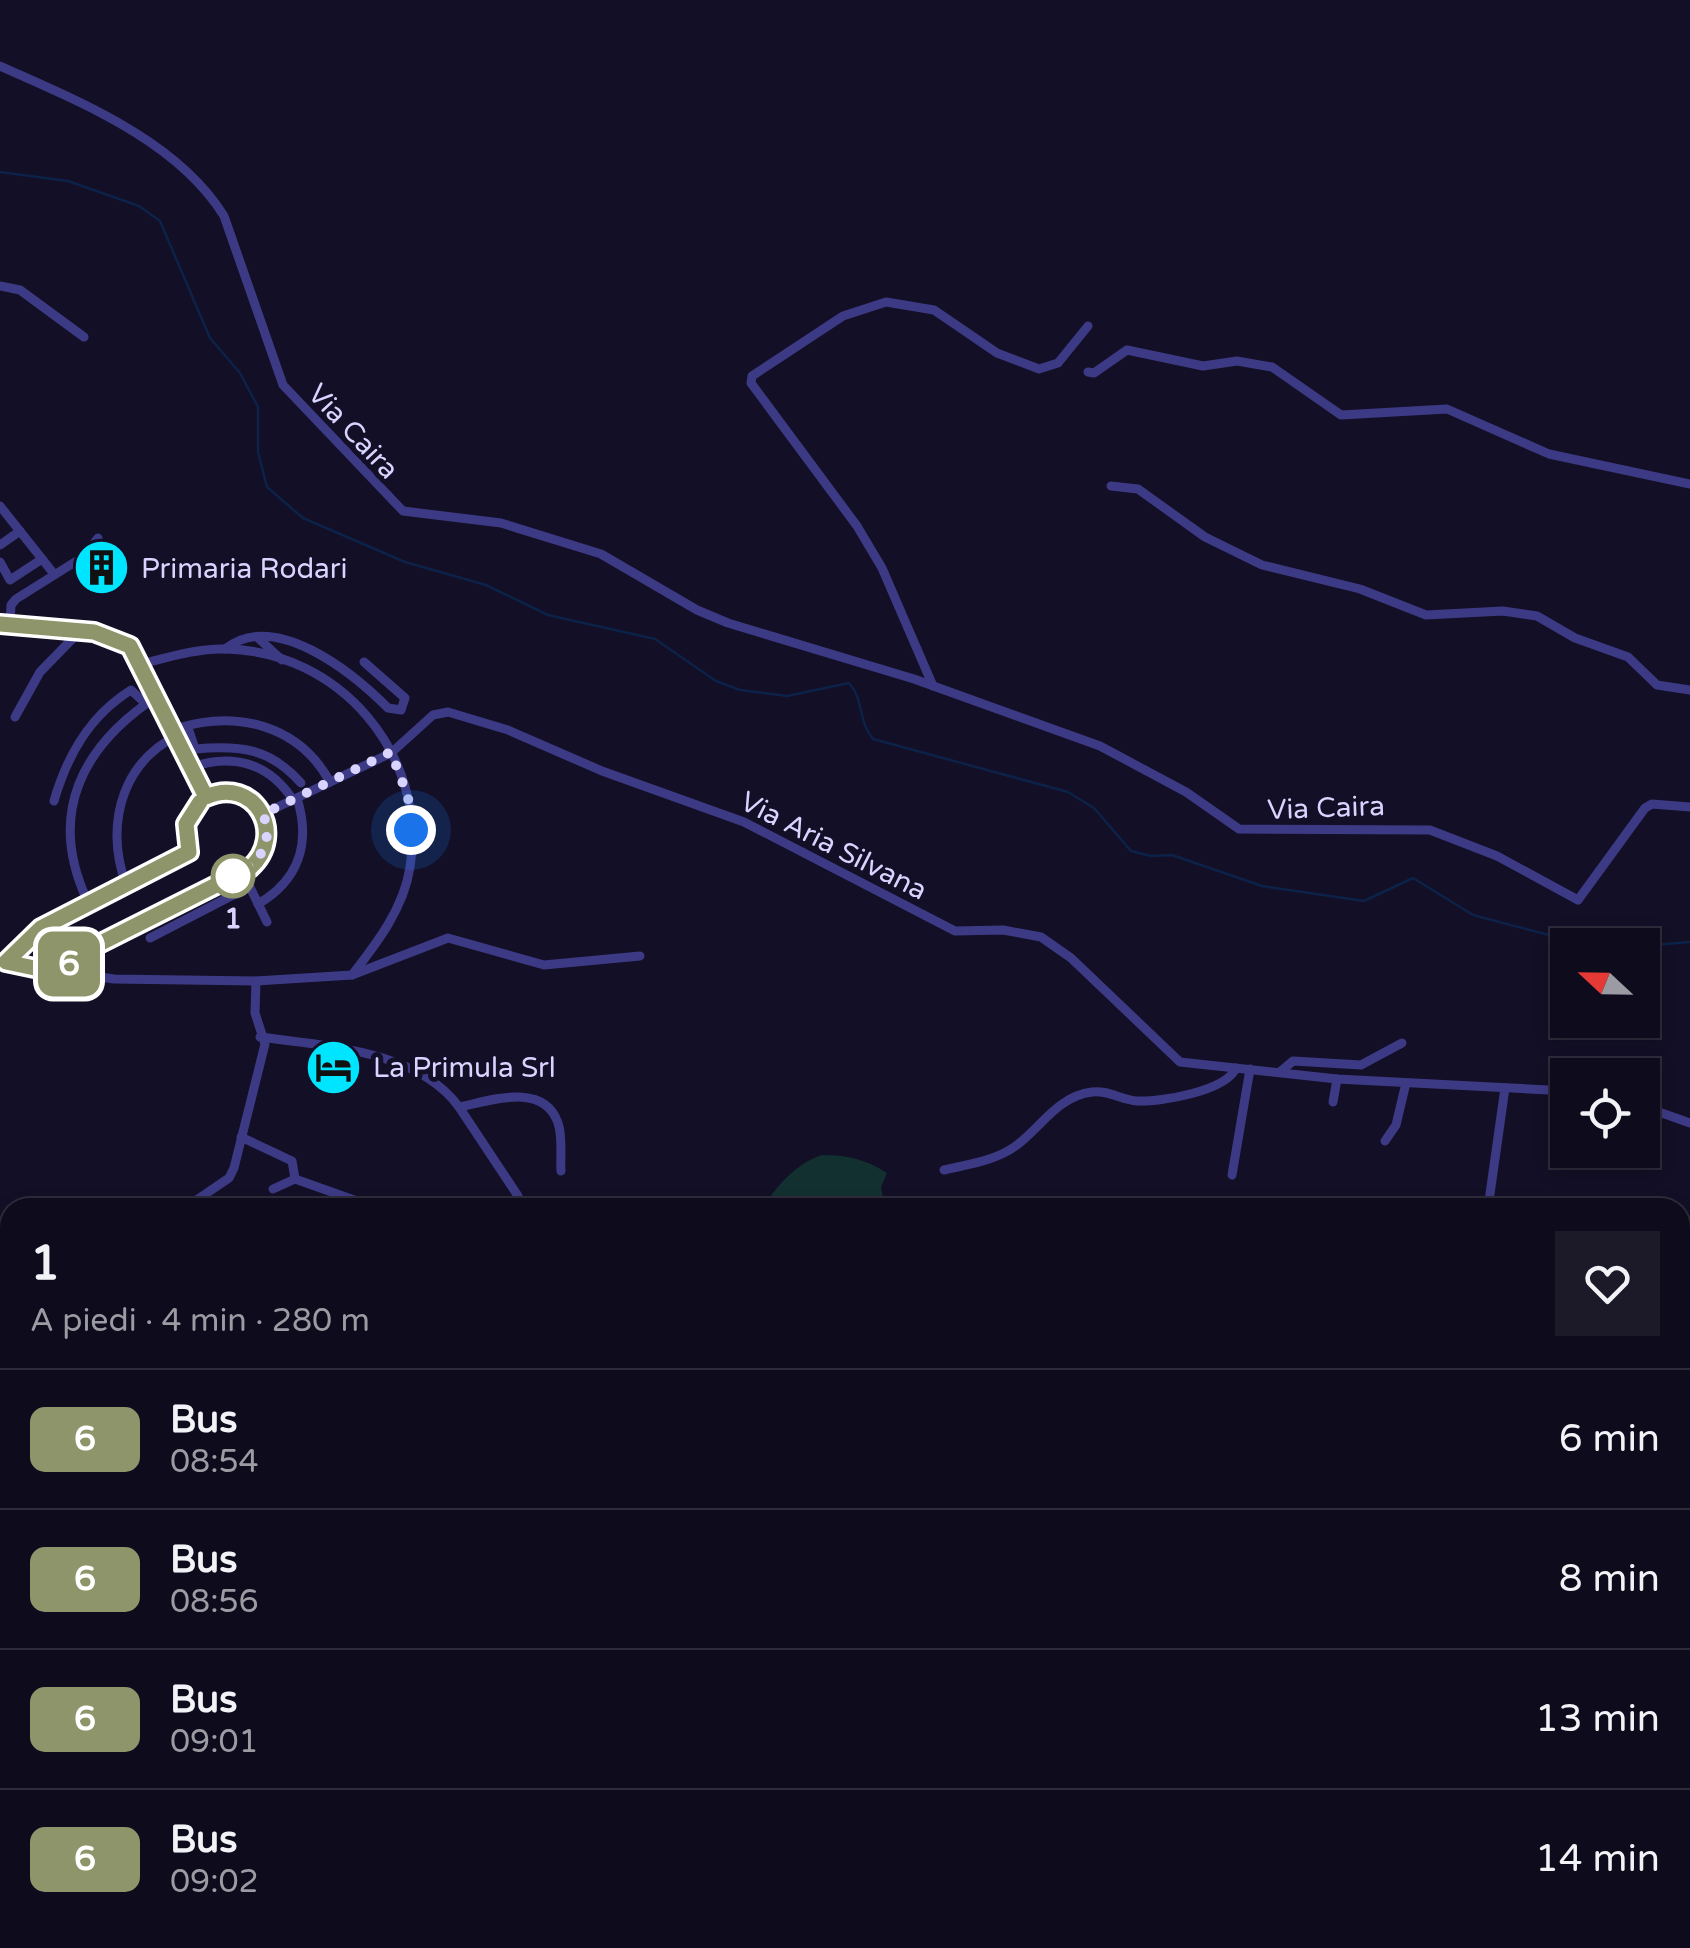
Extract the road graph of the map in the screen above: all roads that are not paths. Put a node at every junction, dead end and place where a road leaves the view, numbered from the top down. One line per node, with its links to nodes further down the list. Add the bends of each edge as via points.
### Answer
1 (0, 66): 22 (street, Via Caira, via 124,125 210,196 224,216 287,392 397,508 416,516 500,523 591,550 728,623)
2 (0, 286): 4 (street, via 20,290)
3 (1088, 326): 22 (street, via 1058,363 1039,369 970,338 934,310 886,302 843,316 752,376 776,422 882,568)
4 (84, 337)
5 (1088, 372): 6 (street, via 1126,350 1204,366 1260,365 1285,373 1341,415 1446,409 1549,454)
6 (1690, 484)
7 (1111, 486): 23 (street, via 1138,489 1205,537 1262,564 1360,589 1426,615 1538,616 1628,657 1657,685)
8 (0, 506): 9 (street)
9 (20, 531): 11 (street); 12 (street)
10 (98, 538): 14 (street, via 82,558)
11 (0, 545)
12 (42, 558): 13 (street, via 10,580); 14 (street)
13 (0, 562)
14 (54, 574): 15 (street, via 11,605)
15 (5, 625): 16 (street)
16 (80, 631): 21 (street, via 121,640); 26 (street, via 40,672)
17 (255, 636): 18 (street); 19 (street); 20 (street, via 321,657 388,708 402,710 405,698)
18 (225, 648): 19 (street); 21 (street)
19 (282, 660): 29 (street, via 324,677 364,709)
20 (364, 662)
21 (142, 664): 24 (street)
22 (933, 686): 36 (street, Via Caira, via 1100,746 1240,829 1430,830 1497,856 1578,900 1645,808)
23 (1690, 690)
24 (159, 696): 25 (street); 28 (street)
25 (146, 704): 35 (street, via 130,690 93,721 70,755); 40 (street, via 103,741 75,794 70,835)
26 (15, 717)
27 (188, 731): 28 (street); 31 (street, via 194,748 250,748 286,766); 32 (street, via 226,723 264,731 301,752)
28 (176, 732): 30 (street); 32 (street, via 226,718 266,727 303,749); 39 (street, via 142,761 120,805 115,843)
29 (391, 752): 32 (street); 49 (street, via 408,797 410,868 398,906); 53 (street, Via Aria Silvana, via 433,716 448,712 508,730 744,822 955,931 1041,937 1180,1062)
30 (192, 767): 33 (street); 34 (street, via 228,759 256,766)
31 (302, 783)
32 (328, 783): 34 (street)
33 (206, 797): 37 (street, via 239,794); 39 (street, via 186,824 189,852)
34 (295, 799): 37 (street); 41 (street, via 304,823 298,863 284,886)
35 (54, 801)
36 (1690, 807)
37 (263, 814): 38 (street, via 264,852)
38 (240, 873): 41 (street); 43 (street, via 239,892); 44 (street)
39 (126, 884): 40 (street)
40 (88, 902): 46 (street, via 41,928)
41 (258, 904): 42 (street)
42 (267, 922)
43 (150, 938)
44 (79, 954): 47 (street); 48 (street)
45 (640, 956): 49 (street, via 544,965 448,938)
46 (3, 962): 47 (street)
47 (33, 966): 48 (street)
48 (63, 974): 50 (street)
49 (352, 975): 50 (street)
50 (256, 981): 51 (street)
51 (260, 1037): 61 (street, via 373,1055 443,1084); 64 (street, via 265,1044)
52 (1402, 1043): 55 (street, Via Aria Silvana, via 1360,1065 1294,1061)
53 (1236, 1068): 54 (street, Via Aria Silvana); 66 (street, via 1209,1089 1146,1100 1087,1092 1047,1114 1000,1155)
54 (1250, 1070): 55 (street, Via Aria Silvana); 68 (street)
55 (1280, 1072): 56 (street, Via Aria Silvana)
56 (1337, 1079): 57 (street, Via Aria Silvana); 60 (street)
57 (1406, 1084): 58 (street, Via Aria Silvana); 65 (street, via 1396,1126)
58 (1505, 1088): 59 (street, Via Aria Silvana); 74 (street)
59 (1550, 1090)
60 (1332, 1102)
61 (459, 1107): 67 (street, via 523,1094 548,1108 558,1123); 73 (street)
62 (1660, 1112): 63 (street)
63 (1690, 1122)
64 (241, 1137): 69 (street, via 292,1161); 71 (street, via 229,1178)
65 (1385, 1141)
66 (944, 1170)
67 (561, 1171)
68 (1232, 1175)
69 (295, 1179): 70 (street); 72 (street)
70 (273, 1189)
71 (200, 1198)
72 (348, 1198)
73 (518, 1198)
74 (1489, 1198)

